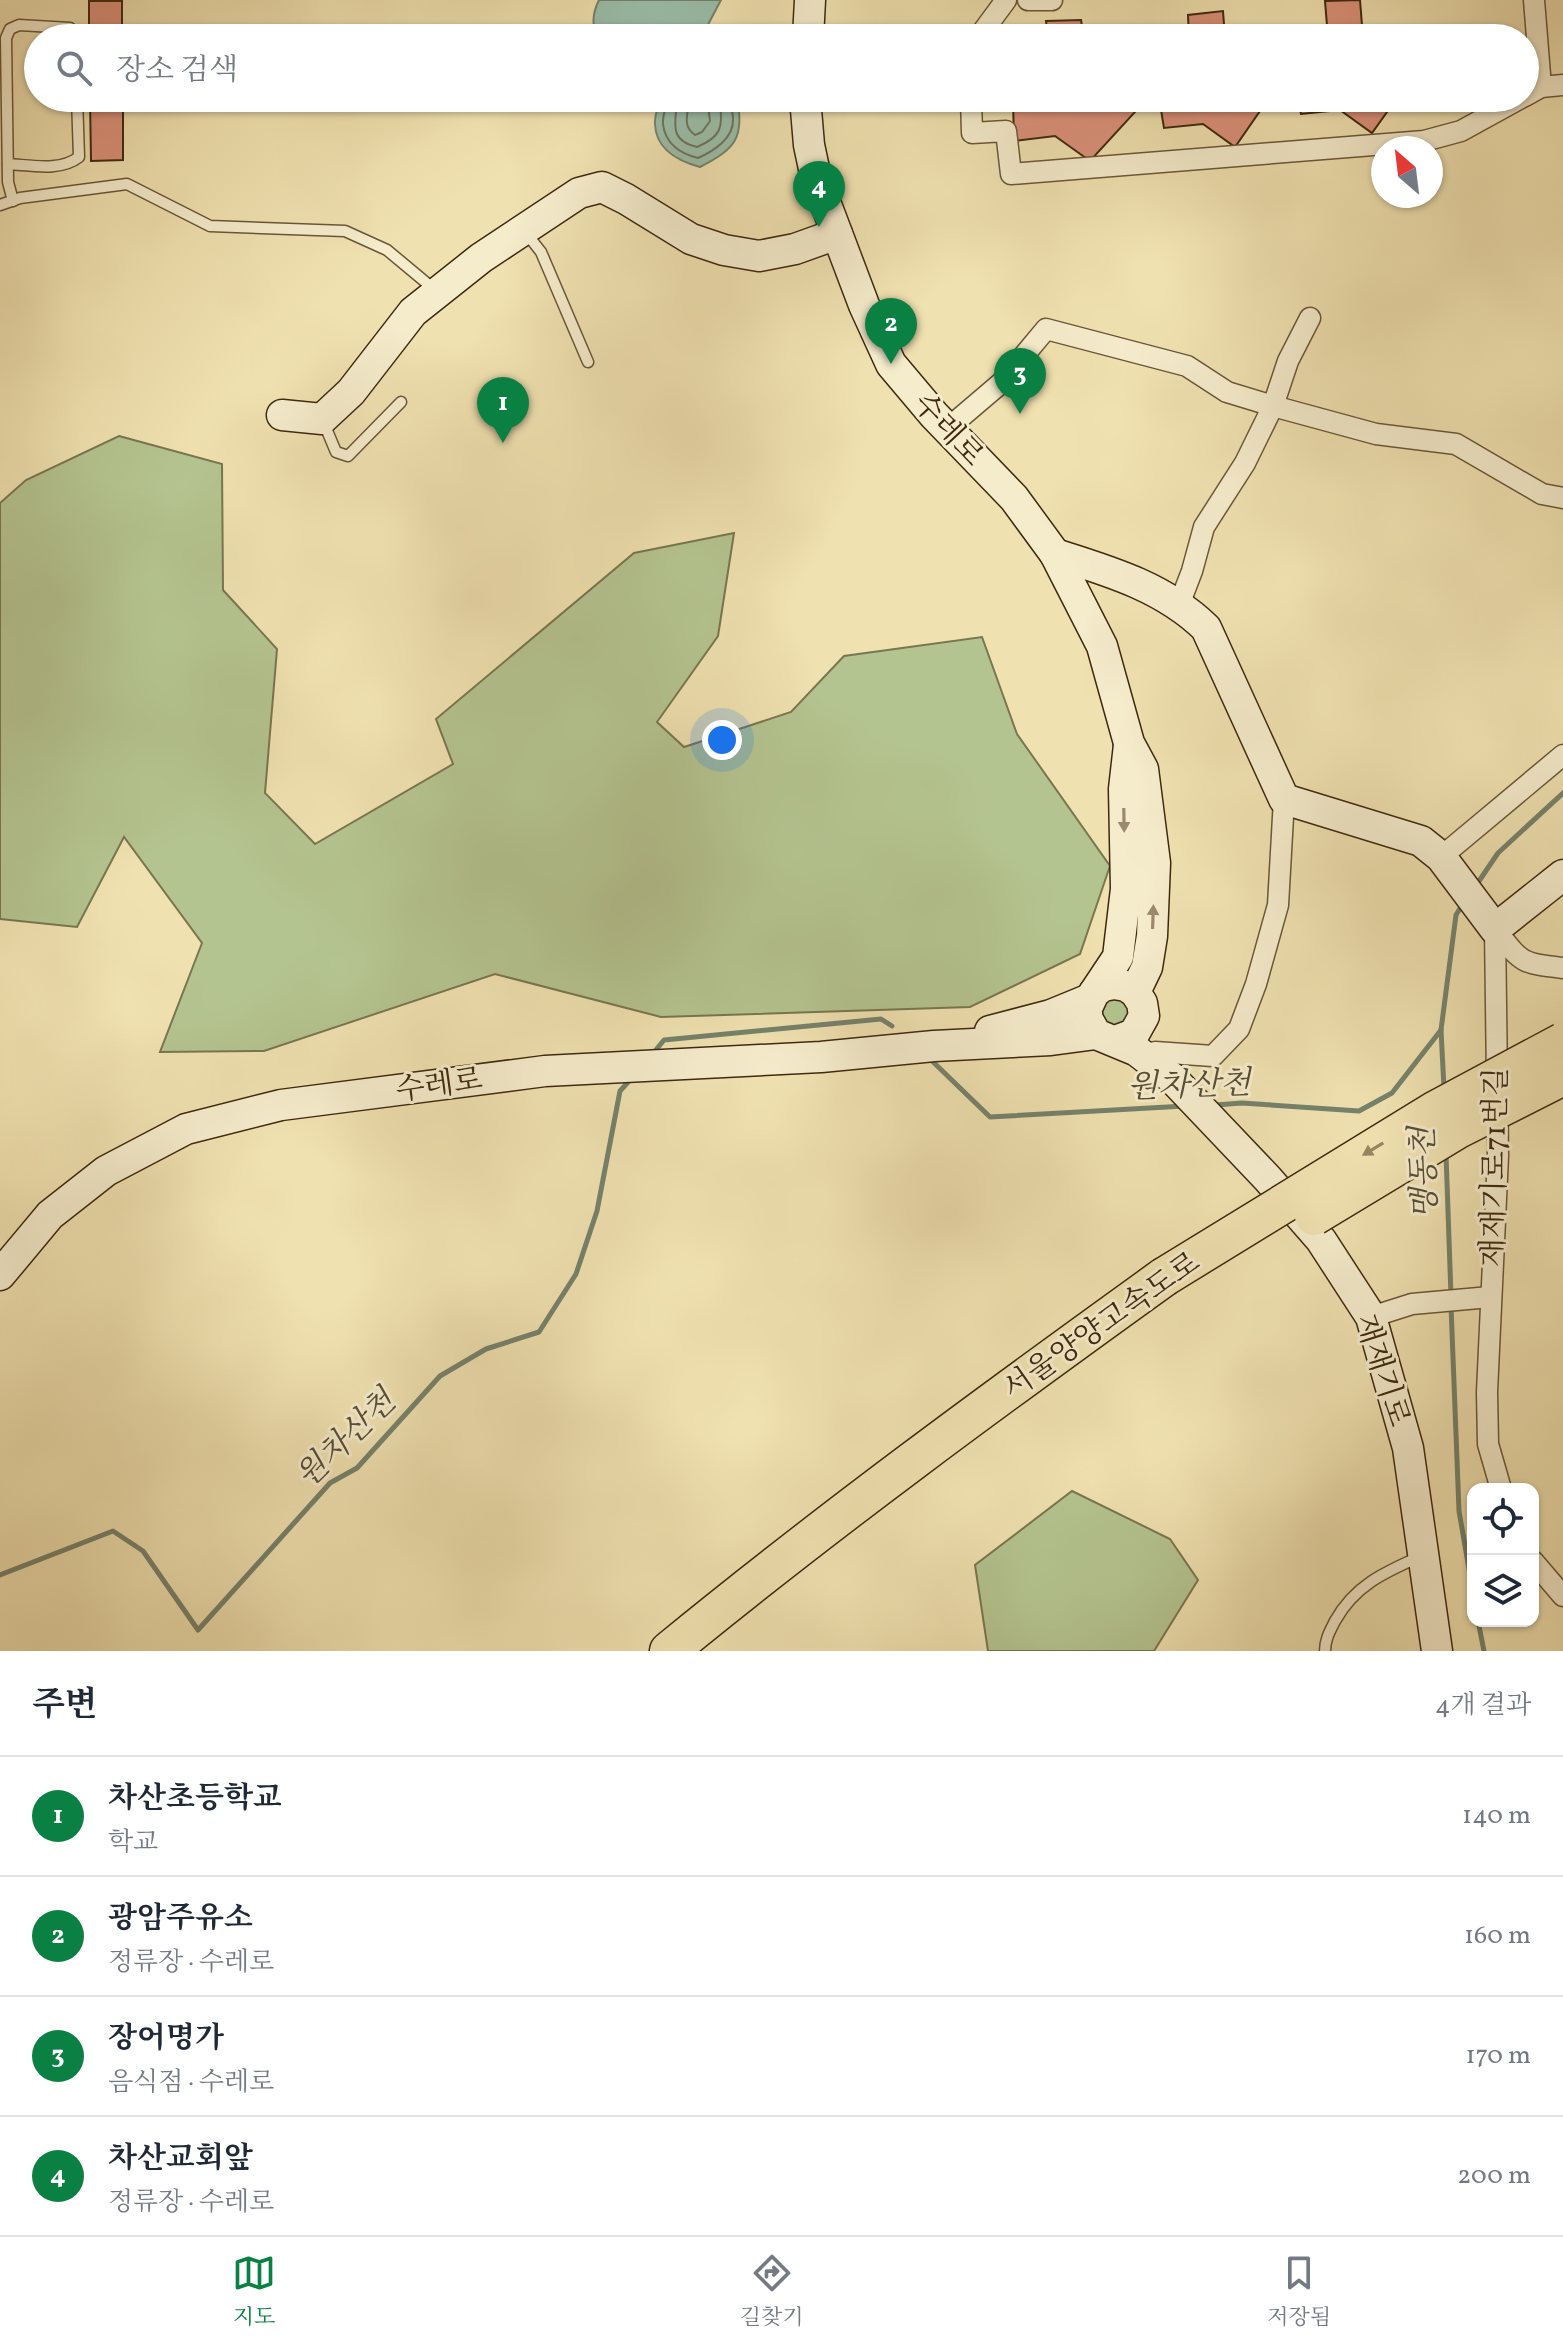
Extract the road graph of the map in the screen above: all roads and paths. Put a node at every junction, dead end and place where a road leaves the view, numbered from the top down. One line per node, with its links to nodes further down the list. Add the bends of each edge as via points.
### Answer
1 (810, 0): 6 (main road)
2 (1006, 0): 7 (street)
3 (1028, 0): 4 (street)
4 (1052, 0)
5 (1534, 0): 8 (street)
6 (809, 24)
7 (988, 24)
8 (1533, 24)
9 (24, 25): 16 (lane, via 10,29 6,38)
10 (1563, 85): 11 (street)
11 (1539, 91)
12 (77, 112): 16 (lane, via 79,157 71,163)
13 (806, 112): 20 (main road, 수레로, via 814,167)
14 (971, 112): 15 (street, via 972,133 1006,131 1011,174 1424,141 1461,131)
15 (1496, 112)
16 (8, 164): 17 (lane)
17 (13, 201): 18 (lane); 21 (lane, via 127,184 210,226 345,231 387,250)
18 (0, 205)
19 (518, 234): 20 (main road, via 579,193 602,187 691,239 724,250 759,256); 21 (main road); 23 (lane, via 530,238 541,252)
20 (837, 234): 28 (main road, 수레로, via 891,364)
21 (438, 293): 27 (main road, via 413,312 351,392)
22 (1310, 318): 25 (street)
23 (588, 362)
24 (401, 402): 27 (lane, via 348,456 336,452)
25 (1273, 406): 28 (street, via 1227,392 1187,366 1046,329 1001,383); 29 (street, via 1376,434 1456,444 1542,494); 31 (street, via 1204,527)
26 (282, 415): 27 (main road)
27 (322, 419)
28 (947, 429): 30 (main road, 수레로, via 1014,498)
29 (1563, 498)
30 (1055, 554): 31 (main road, via 1100,568); 32 (main road, 수레로, via 1102,646)
31 (1179, 605): 34 (main road, via 1206,628)
32 (1129, 743): 39 (main road, 수레로, one-way to 39, via 1124,789 1126,889 1118,957); 40 (main road, 수레로, one-way to 32, via 1152,936 1155,863 1143,769)
33 (1563, 755): 35 (street)
34 (1284, 799): 35 (main road, via 1421,841); 44 (street, via 1278,905 1239,1029 1213,1056)
35 (1441, 857): 37 (main road)
36 (1563, 875): 37 (main road)
37 (1495, 929): 38 (street, via 1527,964); 49 (street, 재재기로71번길, via 1498,1156)
38 (1563, 968)
39 (1092, 996): 40 (main road, via 1103,986 1126,986); 41 (main road, via 1087,1018); 43 (main road, 수레로, via 1051,1015)
40 (1139, 1004): 41 (main road, via 1134,1034); 44 (main road)
41 (1106, 1038): 43 (main road, 수레로); 46 (main road, via 1137,1051)
42 (1563, 1042): 48 (highway, 서울양양고속도로, one-way to 48, bridge, via 1436,1110)
43 (934, 1046): 47 (main road, 수레로, via 545,1071 235,1115 186,1129 106,1171 50,1215)
44 (1155, 1052): 46 (main road)
45 (1563, 1076): 48 (highway, 서울양양고속도로, bridge)
46 (1172, 1078): 50 (main road, 재재기로, via 1321,1240)
47 (0, 1275)
48 (1169, 1288): 55 (highway, 서울양양고속도로, via 980,1410); 56 (highway, 서울양양고속도로)
49 (1490, 1297): 50 (street, via 1412,1304); 51 (street, 재재기로71번길, via 1488,1444)
50 (1371, 1317): 52 (main road, 재재기로, via 1408,1448)
51 (1499, 1483)
52 (1423, 1556): 57 (lane, via 1381,1574 1346,1601 1325,1640); 58 (main road, 재재기로)
53 (1539, 1568): 54 (street)
54 (1563, 1596)
55 (669, 1651)
56 (705, 1651)
57 (1325, 1651)
58 (1437, 1651)

